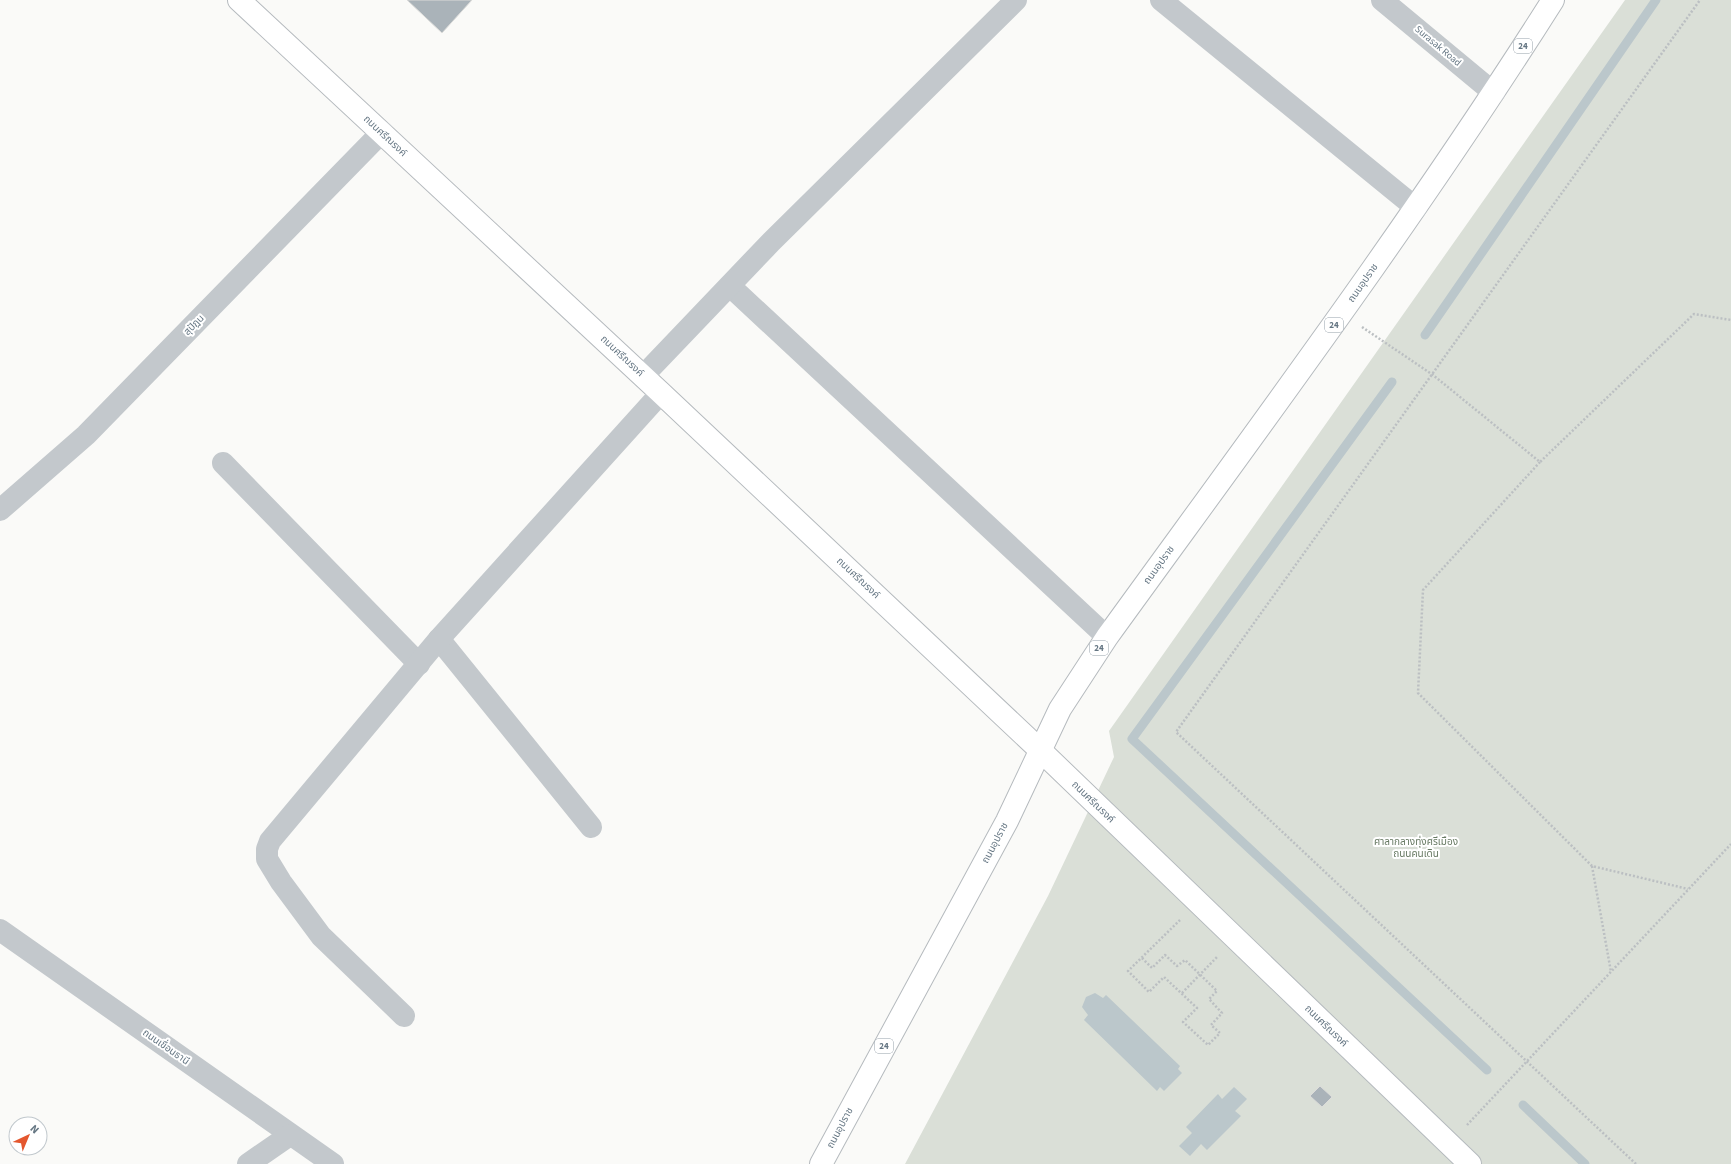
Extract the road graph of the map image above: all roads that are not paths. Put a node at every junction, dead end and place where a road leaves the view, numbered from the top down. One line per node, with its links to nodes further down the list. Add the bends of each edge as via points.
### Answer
1 (239, 0): 7 (main road, ถนนศรีณรงค์)
2 (1016, 0): 9 (street, via 771,242)
3 (1161, 0): 8 (street)
4 (1382, 0): 6 (street, Surasak Road)
5 (1553, 0): 6 (main road, ถนนอุปราช / 24)
6 (1494, 93): 8 (main road, ถนนอุปราช / 24)
7 (382, 132): 10 (main road, ถนนศรีณรงค์); 13 (street, สุปัฎน, via 86,435)
8 (1416, 208): 14 (main road, ถนนอุปราช / 24)
9 (730, 286): 10 (street); 14 (street)
10 (643, 376): 11 (main road, ถนนศรีณรงค์)
11 (662, 393): 15 (street); 17 (main road, ถนนศรีณรงค์)
12 (223, 463): 16 (street)
13 (0, 510)
14 (1107, 637): 17 (main road, ถนนอุปราช / 24, via 1060,709)
15 (439, 639): 16 (street); 18 (street)
16 (419, 664): 20 (street, via 270,841 267,848 267,859 281,882 321,936)
17 (1040, 750): 24 (main road, ถนนอุปราช / 24, via 1007,821); 25 (main road, ถนนศรีณรงค์)
18 (591, 827)
19 (0, 930): 21 (street, ถนนเขื่อนธานี)
20 (404, 1016)
21 (290, 1135): 22 (street); 23 (street, ถนนเขื่อนธานี)
22 (248, 1164)
23 (333, 1164)
24 (821, 1164)
25 (1470, 1164)

